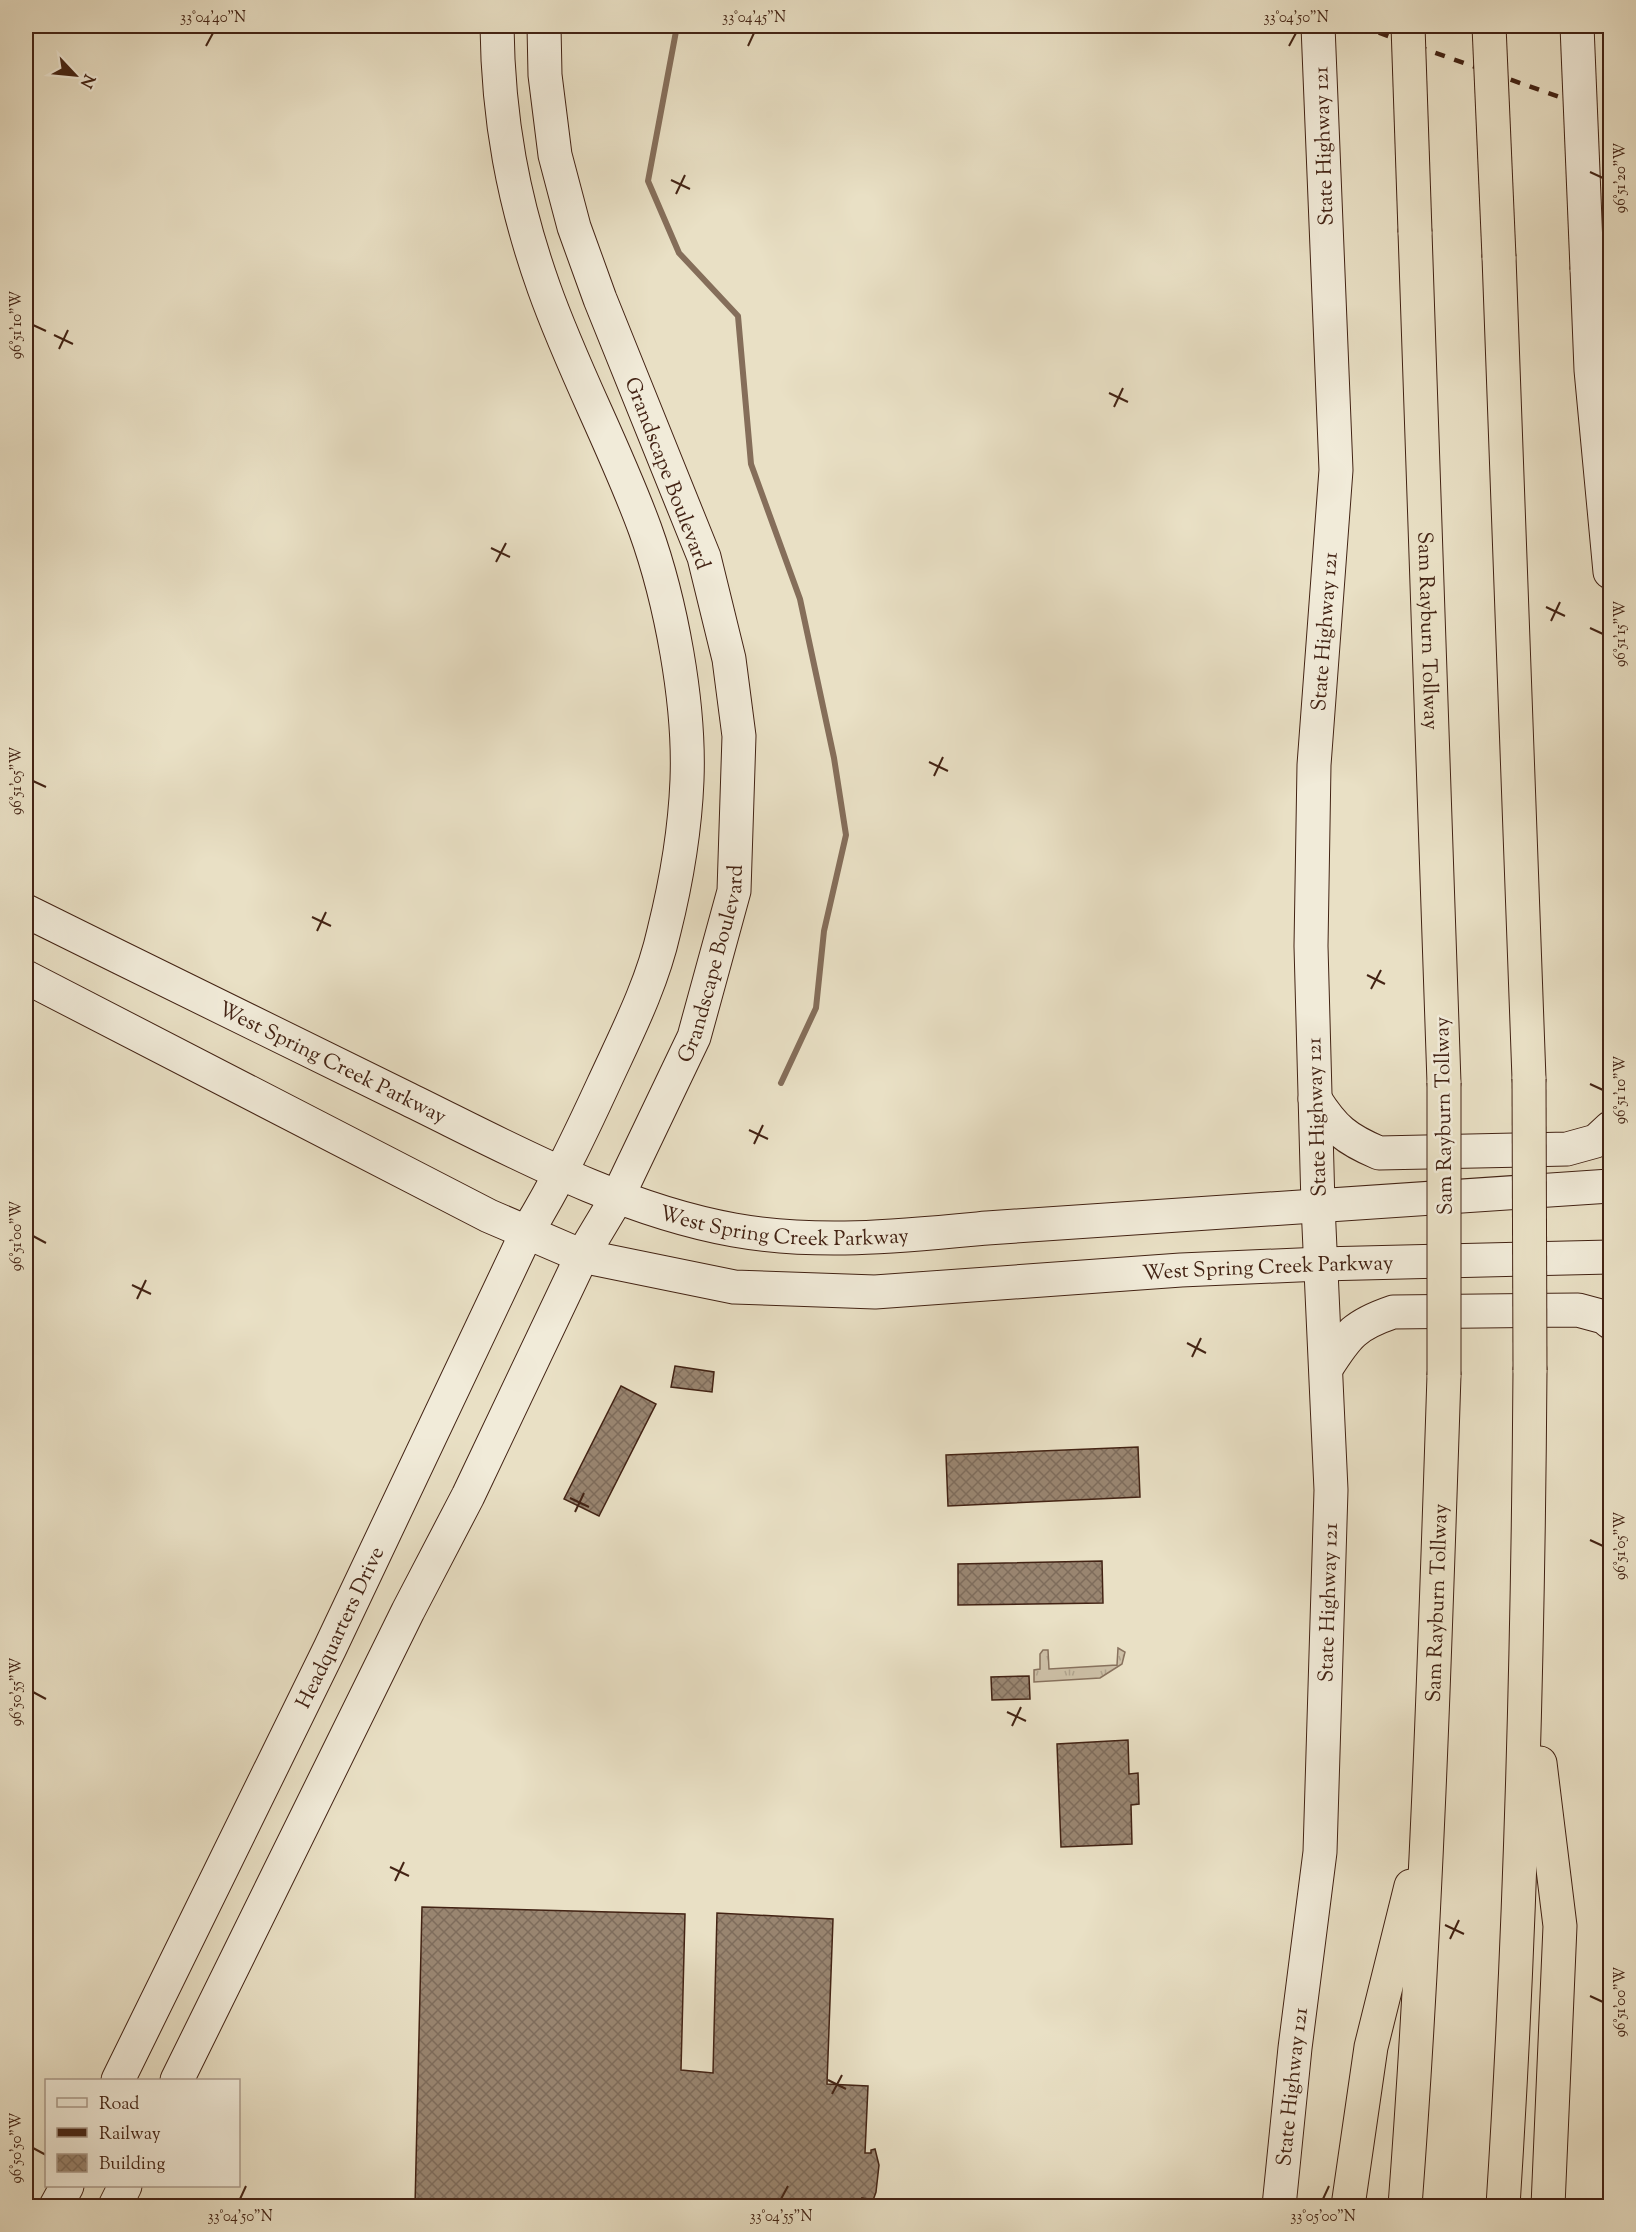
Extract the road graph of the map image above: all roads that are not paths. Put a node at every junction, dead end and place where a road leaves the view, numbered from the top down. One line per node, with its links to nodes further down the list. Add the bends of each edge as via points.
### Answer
1 (497, 26): 8 (main road, Grandscape Boulevard, via 504,142 521,217 544,290)
2 (544, 26): 7 (main road, Grandscape Boulevard, via 545,75 555,154 574,227)
3 (1318, 26): 12 (main road, State Highway 121, via 1336,470 1314,765 1311,946)
4 (1408, 26): 26 (highway, Sam Rayburn Tollway, bridge, via 1444,1083 1444,1375)
5 (1489, 26): 24 (highway, bridge, via 1529,1079)
6 (1577, 26): 9 (main road, bridge, via 1592,370)
7 (696, 537): 8 (main road); 16 (main road, Grandscape Boulevard, via 729,659 739,736 734,891 694,1037)
8 (651, 550): 14 (main road, Grandscape Boulevard, via 671,626 683,703 687,779 678,857 664,934 640,1007)
9 (1611, 572)
10 (26, 911): 14 (main road, West Spring Creek Parkway)
11 (26, 976): 18 (main road, West Spring Creek Parkway, via 480,1212)
12 (1315, 1099): 13 (main road, via 1326,1117 1350,1141 1379,1153 1567,1149 1596,1141); 17 (main road, State Highway 121)
13 (1611, 1128)
14 (562, 1175): 16 (main road, West Spring Creek Parkway); 18 (main road, Headquarters Drive)
15 (1611, 1186): 17 (main road, West Spring Creek Parkway)
16 (618, 1196): 17 (main road, West Spring Creek Parkway, via 666,1214 734,1230 815,1239 896,1237); 19 (main road)
17 (1318, 1205): 21 (main road, State Highway 121)
18 (527, 1232): 19 (main road, West Spring Creek Parkway); 25 (main road, Headquarters Drive)
19 (582, 1256): 21 (main road, West Spring Creek Parkway, via 734,1287 875,1292); 27 (main road, via 468,1496)
20 (1611, 1257): 21 (main road, West Spring Creek Parkway)
21 (1322, 1264): 23 (main road, State Highway 121)
22 (1611, 1322): 23 (main road, via 1578,1310 1393,1312 1364,1322 1344,1340)
23 (1327, 1367): 34 (main road, State Highway 121, via 1331,1490 1320,1852 1293,2059)
24 (1528, 1663): 37 (highway, via 1514,2036); 38 (highway, via 1560,1926)
25 (256, 1801): 27 (main road); 28 (main road, Headquarters Drive)
26 (1430, 1809): 35 (highway, via 1371,2047); 36 (highway, Sam Rayburn Tollway)
27 (304, 1823): 29 (main road)
28 (118, 2079)
29 (177, 2079)
30 (66, 2187): 32 (main road)
31 (124, 2187): 33 (main road)
32 (56, 2206)
33 (115, 2206)
34 (1279, 2206)
35 (1348, 2206)
36 (1405, 2206)
37 (1503, 2206)
38 (1548, 2206)

